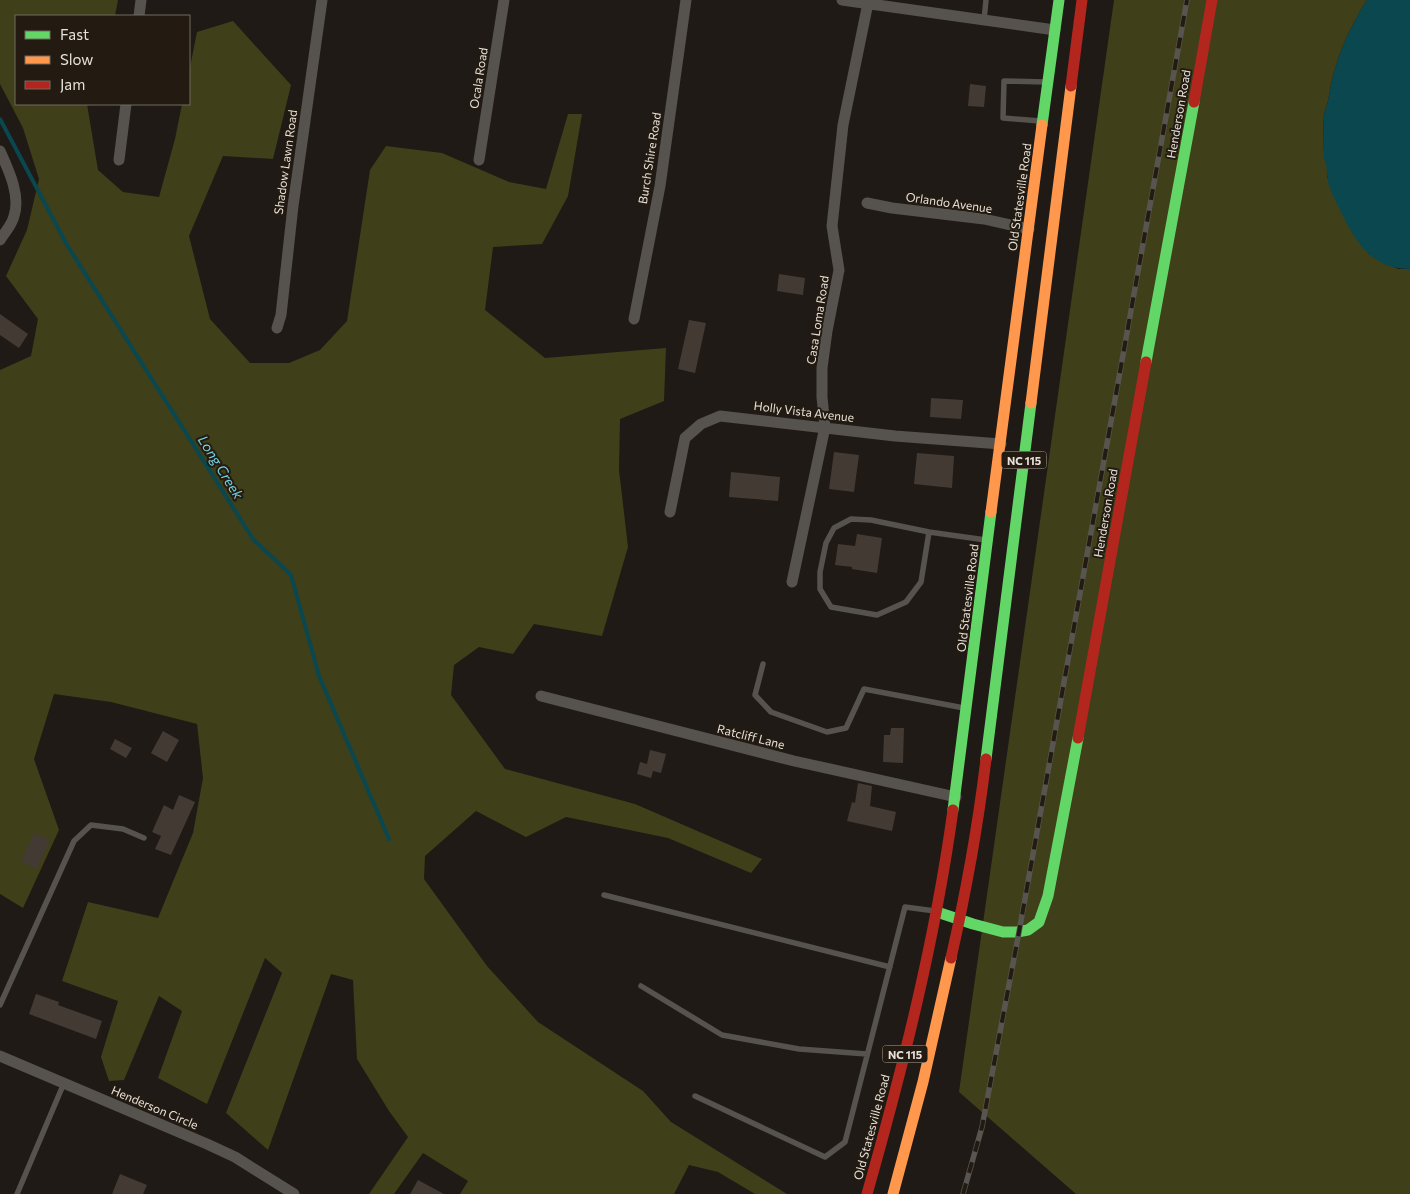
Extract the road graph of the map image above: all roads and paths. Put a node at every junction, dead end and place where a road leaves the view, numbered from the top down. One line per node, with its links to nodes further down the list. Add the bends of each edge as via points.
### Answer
1 (141, 0): 11 (street)
2 (322, 0): 24 (street, Shadow Lawn Road)
3 (504, 0): 19 (street, Ocala Road)
4 (686, 0): 23 (street, Burch Shire Road, via 658,195)
5 (842, 0): 10 (street)
6 (986, 0): 12 (lane)
7 (1059, 0): 13 (main road, Old Statesville Road / NC 115)
8 (1082, 0): 38 (main road, NC 115, via 982,794)
9 (1212, 0): 38 (main road, Henderson Road, via 1048,896 1038,924 1028,931 985,928)
10 (868, 3): 12 (street); 25 (street, Casa Loma Road, via 843,125 832,226 838,270 822,368)
11 (139, 15)
12 (984, 20): 13 (street)
13 (1055, 30): 14 (main road, Old Statesville Road / NC 115)
14 (1048, 82): 16 (main road, Old Statesville Road / NC 115); 16 (lane, via 1004,81 1003,118)
15 (126, 105): 18 (street)
16 (1043, 121): 21 (main road, Old Statesville Road / NC 115)
17 (0, 151): 22 (street, via 16,198 14,216)
18 (118, 160)
19 (479, 160)
20 (867, 203): 21 (street, Orlando Avenue, via 984,219)
21 (1029, 229): 26 (main road, Old Statesville Road / NC 115)
22 (0, 240)
23 (634, 319)
24 (277, 328)
25 (826, 427): 26 (street, Holly Vista Avenue); 27 (street, Holly Vista Avenue, via 720,416 701,424 685,438); 30 (street, Casa Loma Road)
26 (1000, 444): 29 (main road, Old Statesville Road / NC 115)
27 (670, 512)
28 (929, 532): 28 (lane, via 851,519 834,528 826,543 820,572 820,589 831,607 877,615 906,602 921,582); 29 (lane)
29 (988, 540): 33 (main road, Old Statesville Road / NC 115)
30 (792, 582)
31 (763, 664): 33 (lane, via 755,695 771,712 827,732 846,728 864,689)
32 (541, 696): 34 (street, Ratcliff Lane, via 794,761)
33 (966, 709): 34 (main road, Old Statesville Road / NC 115)
34 (956, 797): 37 (main road, Old Statesville Road / NC 115)
35 (144, 838): 41 (lane, via 123,828 91,825 74,841)
36 (604, 895): 39 (lane)
37 (937, 912): 38 (main road, Henderson Road); 39 (lane, via 905,907); 48 (main road, Old Statesville Road / NC 115, via 901,1072)
38 (960, 920): 49 (main road, NC 115, via 923,1082)
39 (890, 966): 42 (lane)
40 (641, 986): 42 (lane, via 722,1035 799,1049)
41 (0, 1004)
42 (867, 1054): 45 (lane, via 845,1142 825,1157)
43 (0, 1056): 44 (street, Henderson Circle)
44 (64, 1083): 46 (lane); 47 (street, Henderson Circle, via 235,1157)
45 (695, 1096)
46 (17, 1194)
47 (294, 1194)
48 (867, 1194)
49 (893, 1194)

